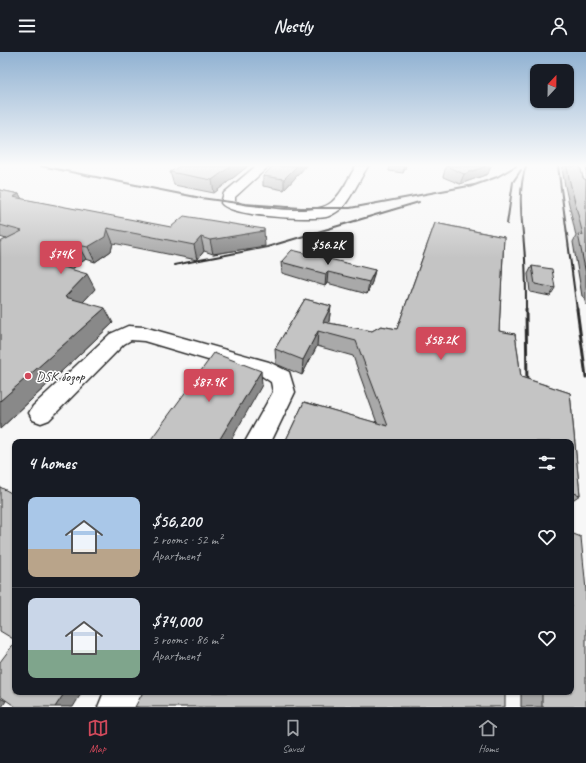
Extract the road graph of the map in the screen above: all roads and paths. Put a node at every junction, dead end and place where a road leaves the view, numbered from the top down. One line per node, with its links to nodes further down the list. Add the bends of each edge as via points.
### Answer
1 (228, 197): 2 (street, via 228,203 240,209 298,214 324,213 337,205)
2 (342, 197)
3 (41, 413): 4 (street, via 117,339 128,333 144,334 269,370 281,378 284,392)
4 (260, 439)
5 (123, 695): 6 (street)
6 (117, 707)

